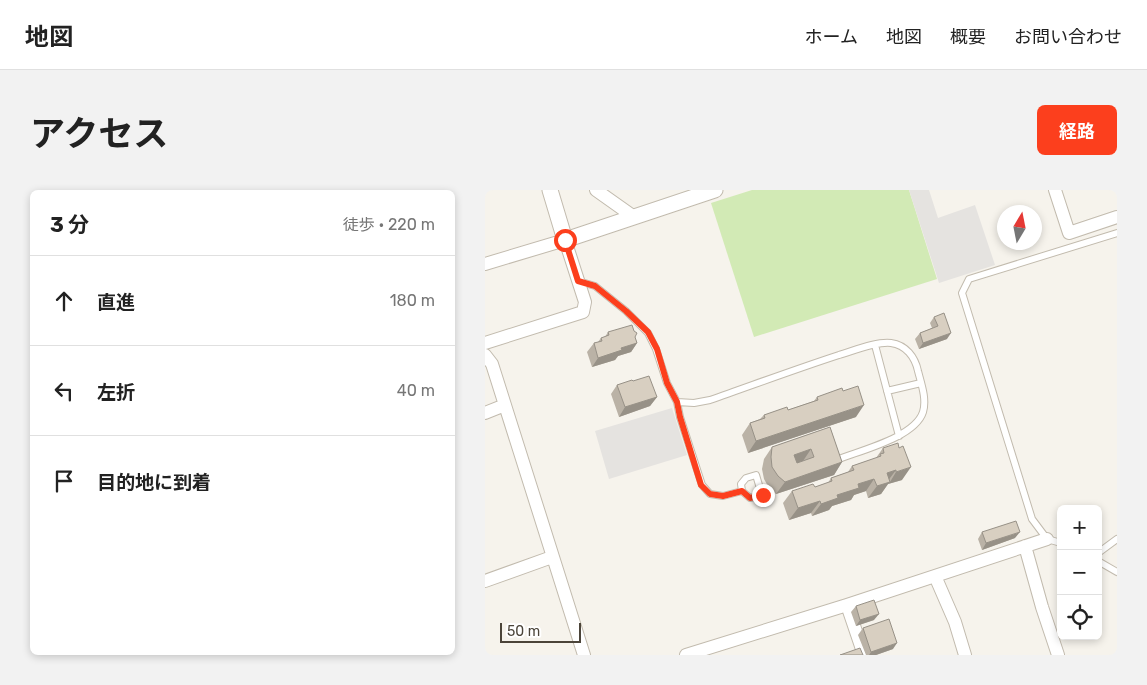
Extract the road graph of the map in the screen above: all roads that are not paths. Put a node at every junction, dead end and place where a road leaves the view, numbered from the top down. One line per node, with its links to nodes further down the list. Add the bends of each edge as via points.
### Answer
1 (550, 190): 8 (street)
2 (596, 190): 5 (street)
3 (1055, 190): 6 (street, via 1069,233)
4 (706, 191): 5 (street)
5 (634, 217): 8 (street)
6 (1117, 217)
7 (1117, 233): 22 (lane, via 969,279 962,292 1032,519)
8 (565, 240): 9 (street); 10 (street)
9 (485, 264)
10 (578, 281): 11 (street, via 585,302 583,312); 16 (lane, via 595,286 648,332)
11 (485, 343)
12 (875, 345): 14 (lane, via 901,345 916,362); 15 (lane); 16 (lane, via 710,400)
13 (485, 355): 17 (street)
14 (921, 383): 15 (lane); 19 (lane, via 925,401 923,413 918,422)
15 (887, 391): 19 (lane)
16 (677, 402): 21 (lane, via 701,485 710,494 723,496)
17 (505, 405): 18 (street); 27 (street)
18 (485, 412)
19 (899, 436): 20 (lane)
20 (839, 459)
21 (742, 491)
22 (1047, 539): 24 (lane); 25 (street)
23 (1117, 539): 26 (lane)
24 (1057, 542)
25 (1025, 546): 30 (street); 38 (street)
26 (1102, 550)
27 (552, 557): 31 (street); 34 (street)
28 (1102, 563): 29 (lane)
29 (1117, 572)
30 (935, 576): 32 (street); 37 (street)
31 (485, 580)
32 (847, 605): 33 (street); 36 (street)
33 (705, 652): 35 (street)
34 (584, 655)
35 (686, 655)
36 (864, 655)
37 (965, 655)
38 (1058, 655)

